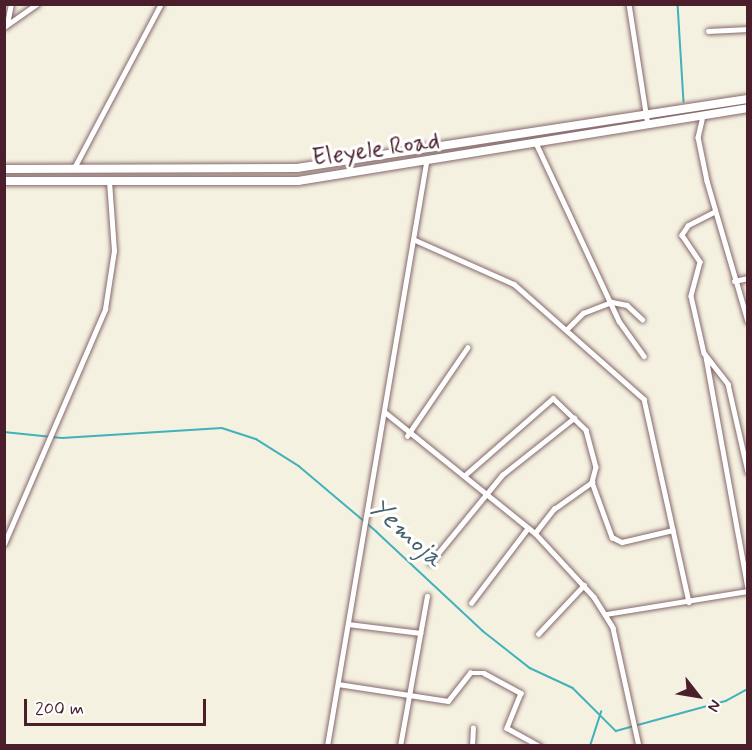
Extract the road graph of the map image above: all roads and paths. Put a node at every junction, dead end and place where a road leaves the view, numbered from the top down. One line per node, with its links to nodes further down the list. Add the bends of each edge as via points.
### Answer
1 (11, 4): 5 (street)
2 (37, 4): 5 (street)
3 (161, 4): 15 (street)
4 (629, 4): 11 (street)
5 (5, 27)
6 (747, 29): 7 (street)
7 (708, 31)
8 (747, 99): 10 (main road, Eleyele Road)
9 (747, 108): 10 (main road, Eleyele Road)
10 (698, 114): 11 (main road, Eleyele Road); 12 (main road, Eleyele Road); 21 (street, via 698,137)
11 (647, 115): 12 (street); 16 (main road, Eleyele Road)
12 (648, 125): 13 (main road, Eleyele Road)
13 (537, 145): 14 (main road, Eleyele Road); 25 (street)
14 (426, 163): 20 (main road, Eleyele Road); 22 (street)
15 (74, 168): 16 (main road, Eleyele Road); 17 (main road, Eleyele Road)
16 (297, 168): 20 (main road)
17 (4, 169)
18 (109, 180): 19 (main road, Eleyele Road); 20 (main road, Eleyele Road); 42 (street, via 114,251 108,296)
19 (4, 181)
20 (298, 181)
21 (715, 212): 24 (street); 31 (street, via 688,226 682,235 700,262 691,296)
22 (415, 240): 28 (street, via 514,284); 32 (street)
23 (747, 278): 24 (street)
24 (734, 281): 27 (street)
25 (612, 302): 26 (street, via 627,305); 28 (street, via 583,313); 30 (street)
26 (642, 319)
27 (747, 321)
28 (566, 330): 40 (street, via 644,399)
29 (467, 348): 34 (street)
30 (644, 356)
31 (706, 357): 35 (street, via 728,384); 44 (street)
32 (385, 412): 34 (street); 51 (street)
33 (574, 418): 36 (street, via 553,398); 37 (street, via 591,446); 38 (street, via 536,443)
34 (407, 436): 36 (street)
35 (747, 472)
36 (464, 476): 38 (street)
37 (592, 482): 40 (street, via 617,541); 41 (street, via 554,509)
38 (486, 492): 39 (street); 43 (street)
39 (528, 528): 41 (street); 49 (street)
40 (673, 530): 48 (street)
41 (535, 533): 45 (street)
42 (4, 544)
43 (430, 564)
44 (746, 579): 46 (street)
45 (584, 585): 50 (street); 53 (street)
46 (747, 589): 48 (street)
47 (427, 596): 52 (street)
48 (689, 602): 50 (street)
49 (471, 603)
50 (606, 614): 61 (street)
51 (348, 624): 52 (street); 54 (street)
52 (420, 633): 55 (street)
53 (538, 634)
54 (338, 684): 55 (street); 57 (street)
55 (409, 696): 58 (street); 60 (street, via 448,701 470,673 484,673 521,693 507,728)
56 (473, 728): 59 (street)
57 (327, 746)
58 (400, 746)
59 (472, 746)
60 (540, 746)
61 (639, 746)

